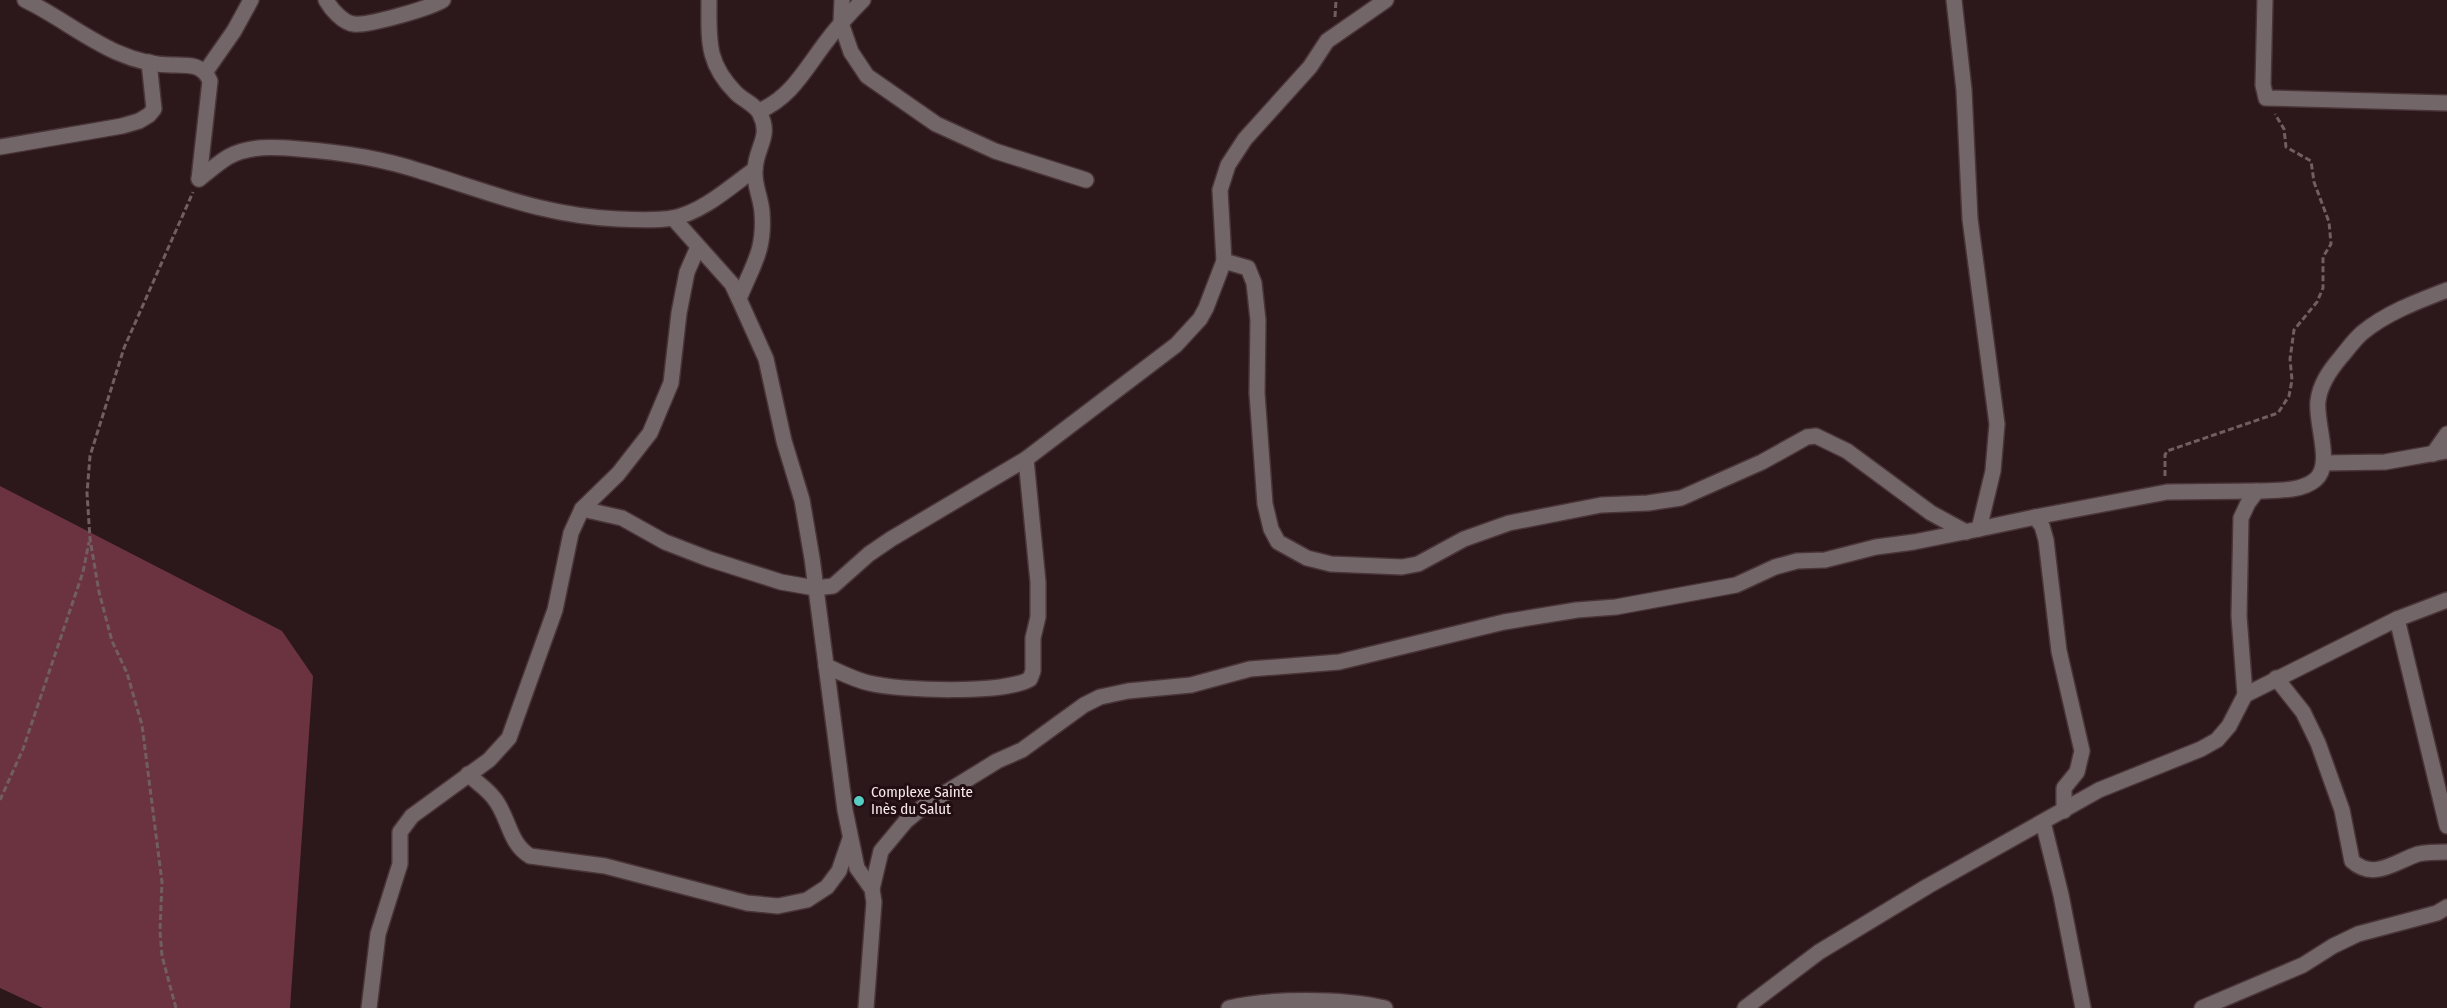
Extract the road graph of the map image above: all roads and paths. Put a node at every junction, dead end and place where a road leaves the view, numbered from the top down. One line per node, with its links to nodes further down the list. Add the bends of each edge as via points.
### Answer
1 (25, 0): 12 (street, via 107,48)
2 (251, 0): 13 (street)
3 (326, 0): 10 (street, via 343,20 354,24 396,16)
4 (710, 0): 15 (street, via 709,43 713,62 727,84)
5 (842, 0): 11 (street)
6 (863, 0): 11 (street)
7 (1386, 0): 23 (street, via 1328,41 1310,67 1245,139 1228,165 1220,190)
8 (1954, 0): 34 (street, via 1964,90 1970,219 1997,424 1992,471)
9 (2265, 0): 14 (street, via 2266,98)
10 (436, 2)
11 (841, 23): 15 (street, via 784,95); 20 (street, via 867,76 936,124 995,151)
12 (149, 62): 13 (street, via 198,66); 17 (street, via 153,109 149,115 122,126)
13 (206, 71): 19 (street, via 210,81)
14 (2447, 103)
15 (759, 111): 18 (street, via 766,128)
16 (2284, 129): 31 (path, via 2286,147 2311,161 2314,182 2329,222 2331,244 2323,257 2323,288 2317,302 2294,330 2289,396 2278,413 2167,451)
17 (0, 147)
18 (754, 170): 21 (street, via 706,204); 25 (street, via 763,234 760,252)
19 (199, 179): 21 (street, via 227,157 245,151 265,147 334,152 417,170 542,210 604,219); 35 (path, via 124,348 90,456)
20 (1086, 180)
21 (673, 218): 22 (street)
22 (698, 247): 25 (street, via 732,284); 32 (street, via 687,272 671,383 650,433 618,474)
23 (1224, 261): 28 (street, via 1200,319 1176,345); 34 (street, via 1248,268 1254,283 1258,320 1257,404 1265,504 1271,529 1278,542 1307,558 1331,564 1418,564 1464,539 1509,523 1601,505 1648,504 1681,498 1816,436 1847,451 1930,513)
24 (2447, 290): 29 (street, via 2384,318 2361,334 2335,364 2323,382 2318,400)
25 (740, 299): 36 (street, via 766,359 802,500)
26 (2447, 434): 27 (street)
27 (2440, 452): 29 (street, via 2385,462)
28 (1026, 459): 36 (street, via 891,539 833,586); 39 (street, via 1038,582 1030,679 1018,684 953,689 899,689 867,683)
29 (2324, 463): 30 (street, via 2315,480 2301,487)
30 (2257, 491): 31 (street); 41 (street, via 2241,518 2239,616)
31 (2167, 492): 33 (street)
32 (582, 509): 36 (street, via 622,518 665,542 709,559 781,582); 42 (street, via 571,533 555,610 508,738 489,760)
33 (2035, 517): 34 (street); 44 (street, via 2046,540 2059,651 2081,740 2081,761 2064,788)
34 (1972, 530): 49 (street, via 1825,560 1797,561 1737,585 1504,622 1339,662 1250,669 1191,685 1100,697 906,821 881,851)
35 (90, 539): 43 (path, via 83,572 23,749); 51 (path, via 112,641 140,714 162,882 162,956)
36 (815, 588): 39 (street)
37 (2447, 600): 38 (street)
38 (2397, 619): 40 (street); 46 (street)
39 (826, 666): 47 (street)
40 (2276, 678): 41 (street); 48 (street, via 2303,712 2318,743 2342,810 2352,861 2365,869 2377,870 2420,854)
41 (2246, 695): 44 (street, via 2217,740 2098,790)
42 (468, 774): 47 (street, via 494,797 520,850 530,856 605,866 747,903 778,906 807,900 827,887 839,870); 52 (street, via 412,816 400,832 399,864 378,934)
43 (0, 800)
44 (2064, 811): 45 (street)
45 (2043, 822): 56 (street, via 1819,952); 57 (street)
46 (2447, 826)
47 (850, 839): 49 (street, via 857,868)
48 (2447, 852)
49 (872, 889): 53 (street)
50 (2447, 907): 58 (street, via 2358,934 2303,965)
51 (176, 1008)
52 (369, 1008)
53 (866, 1008)
54 (1229, 1008): 55 (street, via 1320,1002)
55 (1385, 1008)
56 (1745, 1008)
57 (2082, 1008)
58 (2202, 1008)

